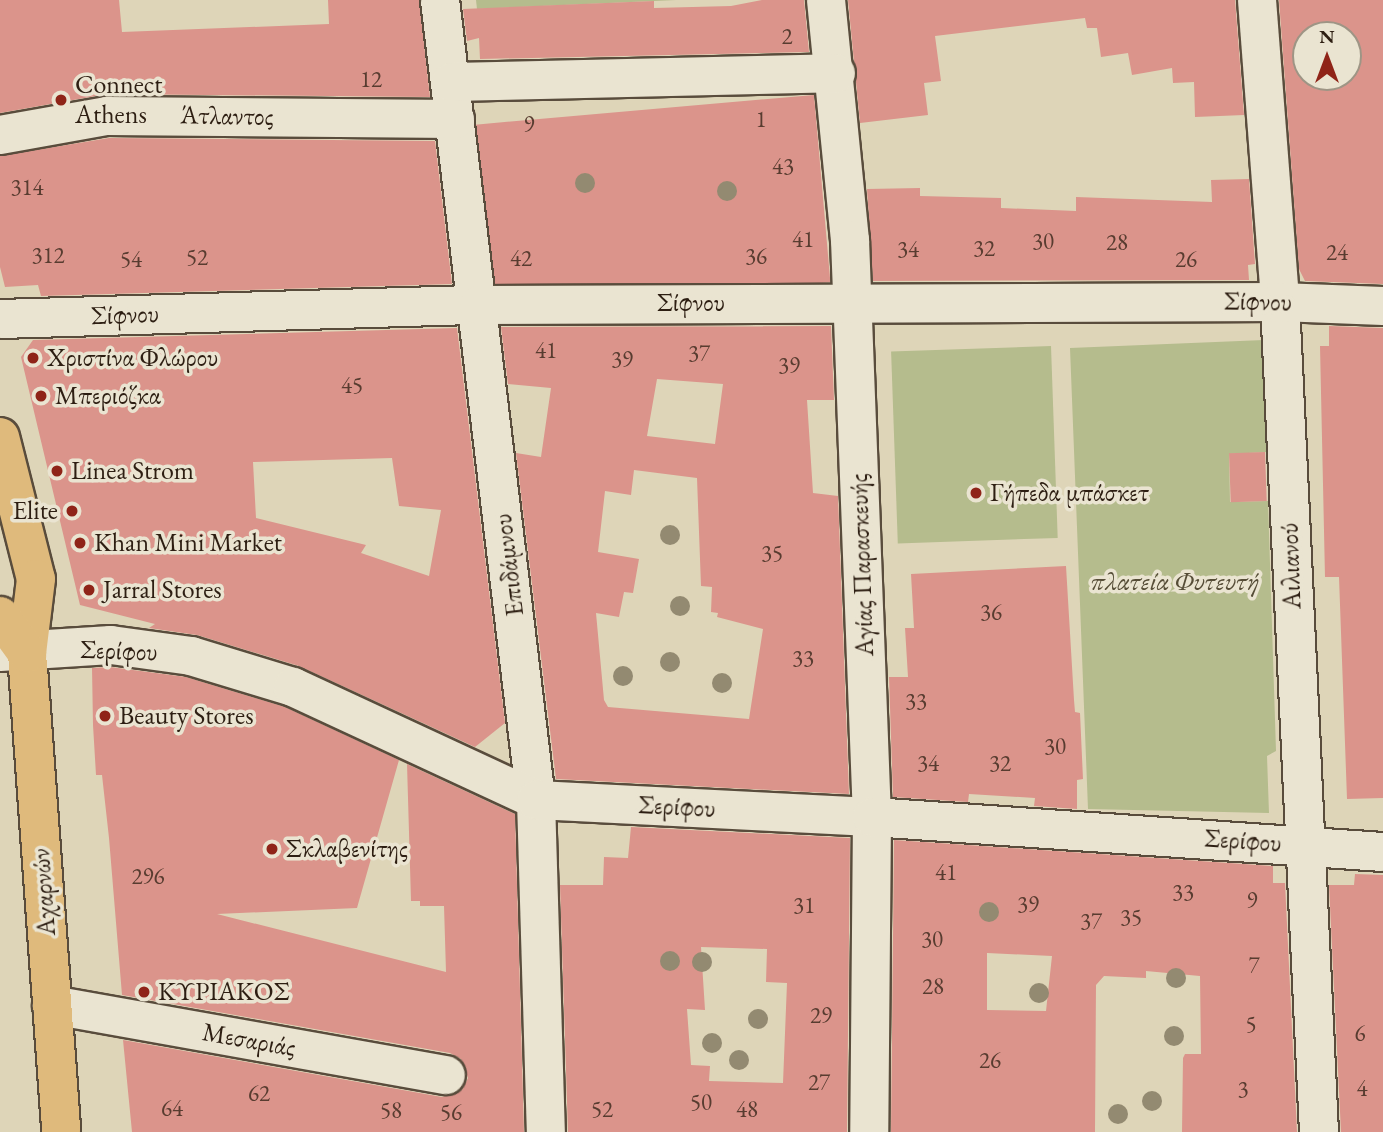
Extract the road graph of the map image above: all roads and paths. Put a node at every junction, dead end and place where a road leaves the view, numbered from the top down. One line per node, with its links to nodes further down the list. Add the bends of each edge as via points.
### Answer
1 (440, 0): 5 (street, Επιδάμνου)
2 (826, 0): 4 (street, Αγίας Παρασκευής)
3 (1257, 0): 9 (street, Αιλιανού)
4 (836, 73): 5 (street); 8 (street, Αγίας Παρασκευής)
5 (451, 82): 6 (street, Επιδάμνου)
6 (455, 119): 7 (street, Άτλαντος, via 107,116); 10 (street, Επιδάμνου)
7 (0, 135)
8 (851, 302): 9 (street, Σίφνου); 10 (street, Σίφνου); 17 (street, Αγίας Παρασκευής)
9 (1280, 302): 11 (street, Σίφνου); 18 (street, Αιλιανού)
10 (479, 305): 12 (street, Σίφνου); 16 (street, Επιδάμνου)
11 (1383, 306)
12 (0, 319)
13 (0, 437): 15 (main road, Αχαρνών, via 36,579)
14 (0, 616): 15 (main road)
15 (13, 652): 16 (street, Σερίφου, via 111,645 191,656 293,687); 20 (main road, Αχαρνών)
16 (536, 800): 17 (street, Σερίφου); 23 (street, Επιδάμνου)
17 (872, 817): 18 (street, Σερίφου); 24 (street, Αγίας Παρασκευής)
18 (1303, 845): 19 (street, Σερίφου); 25 (street, Αιλιανού)
19 (1383, 852)
20 (52, 1005): 21 (street, Μεσαριάς); 22 (main road, Αχαρνών)
21 (446, 1075)
22 (61, 1132)
23 (545, 1132)
24 (869, 1132)
25 (1319, 1132)

